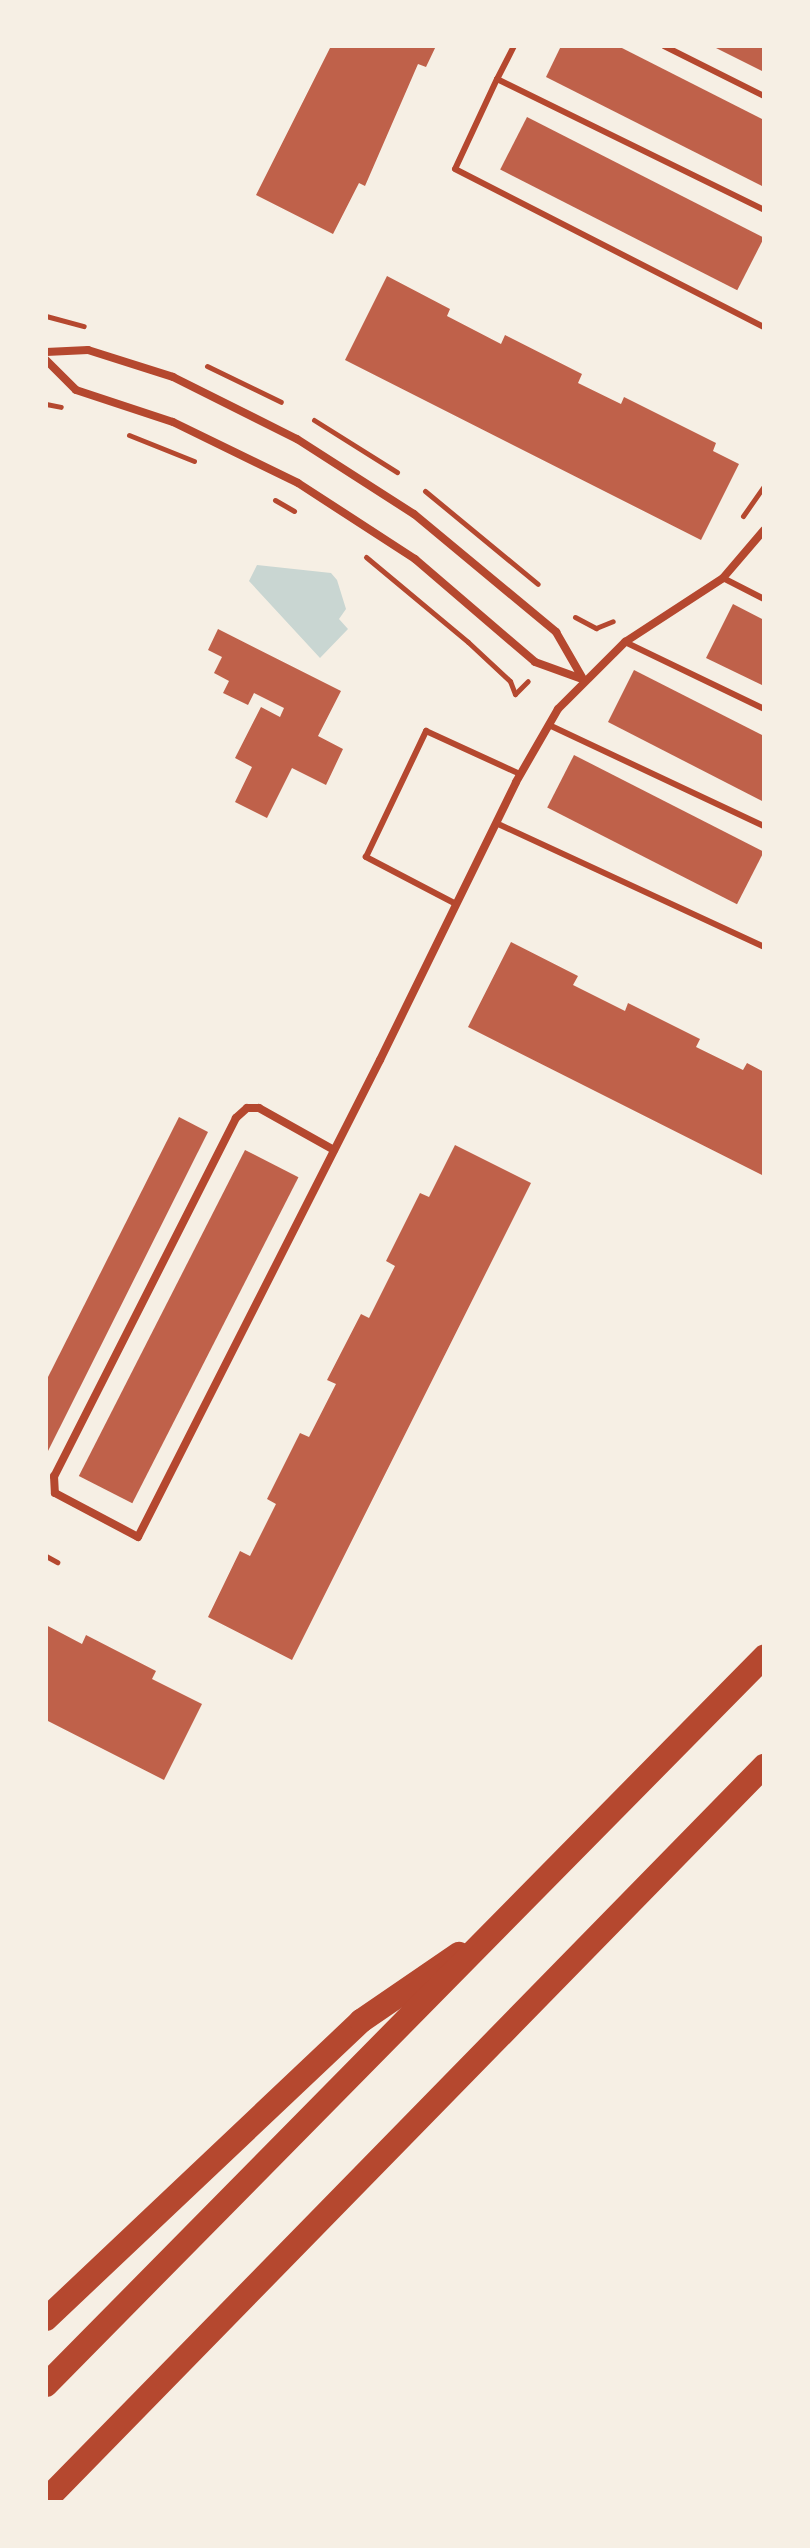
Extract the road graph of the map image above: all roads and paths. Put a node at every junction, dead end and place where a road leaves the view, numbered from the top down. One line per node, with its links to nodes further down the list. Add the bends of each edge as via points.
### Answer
1 (514, 46): 3 (lane)
2 (664, 46): 4 (lane)
3 (497, 79): 5 (lane); 8 (lane, via 455,169)
4 (764, 96)
5 (764, 210)
6 (46, 316): 7 (path)
7 (89, 327)
8 (764, 327)
9 (46, 352): 32 (street, via 88,350 173,377 297,439 414,514 556,632)
10 (46, 360): 32 (street, via 76,390 173,422 298,483 415,559 535,662)
11 (196, 362): 13 (path)
12 (46, 404): 14 (path)
13 (286, 405)
14 (76, 413)
15 (311, 418): 18 (path)
16 (120, 431): 17 (path)
17 (208, 466)
18 (401, 475)
19 (414, 483): 27 (path, via 452,508)
20 (764, 486): 23 (path)
21 (262, 492): 22 (path)
22 (299, 514)
23 (738, 524)
24 (764, 530): 26 (street)
25 (361, 553): 33 (path, via 468,642 510,681)
26 (723, 578): 28 (lane); 31 (street)
27 (545, 590)
28 (764, 599)
29 (568, 610): 30 (path, via 596,628)
30 (624, 616)
31 (625, 642): 32 (street); 34 (lane)
32 (583, 679): 35 (street)
33 (515, 694)
34 (764, 709)
35 (549, 725): 36 (street); 38 (lane)
36 (520, 774): 37 (street); 39 (lane, via 426,731 366,857)
37 (496, 823): 39 (street); 40 (lane)
38 (764, 826)
39 (456, 904): 41 (street)
40 (764, 947)
41 (334, 1150): 41 (street, via 138,1537 55,1493 54,1476 236,1118 247,1108 259,1108)
42 (46, 1556): 43 (path)
43 (57, 1562)
44 (764, 1657): 46 (highway)
45 (764, 1766): 49 (highway)
46 (507, 1921): 47 (highway, via 361,2021); 48 (highway)
47 (46, 2319)
48 (46, 2385)
49 (46, 2500)

